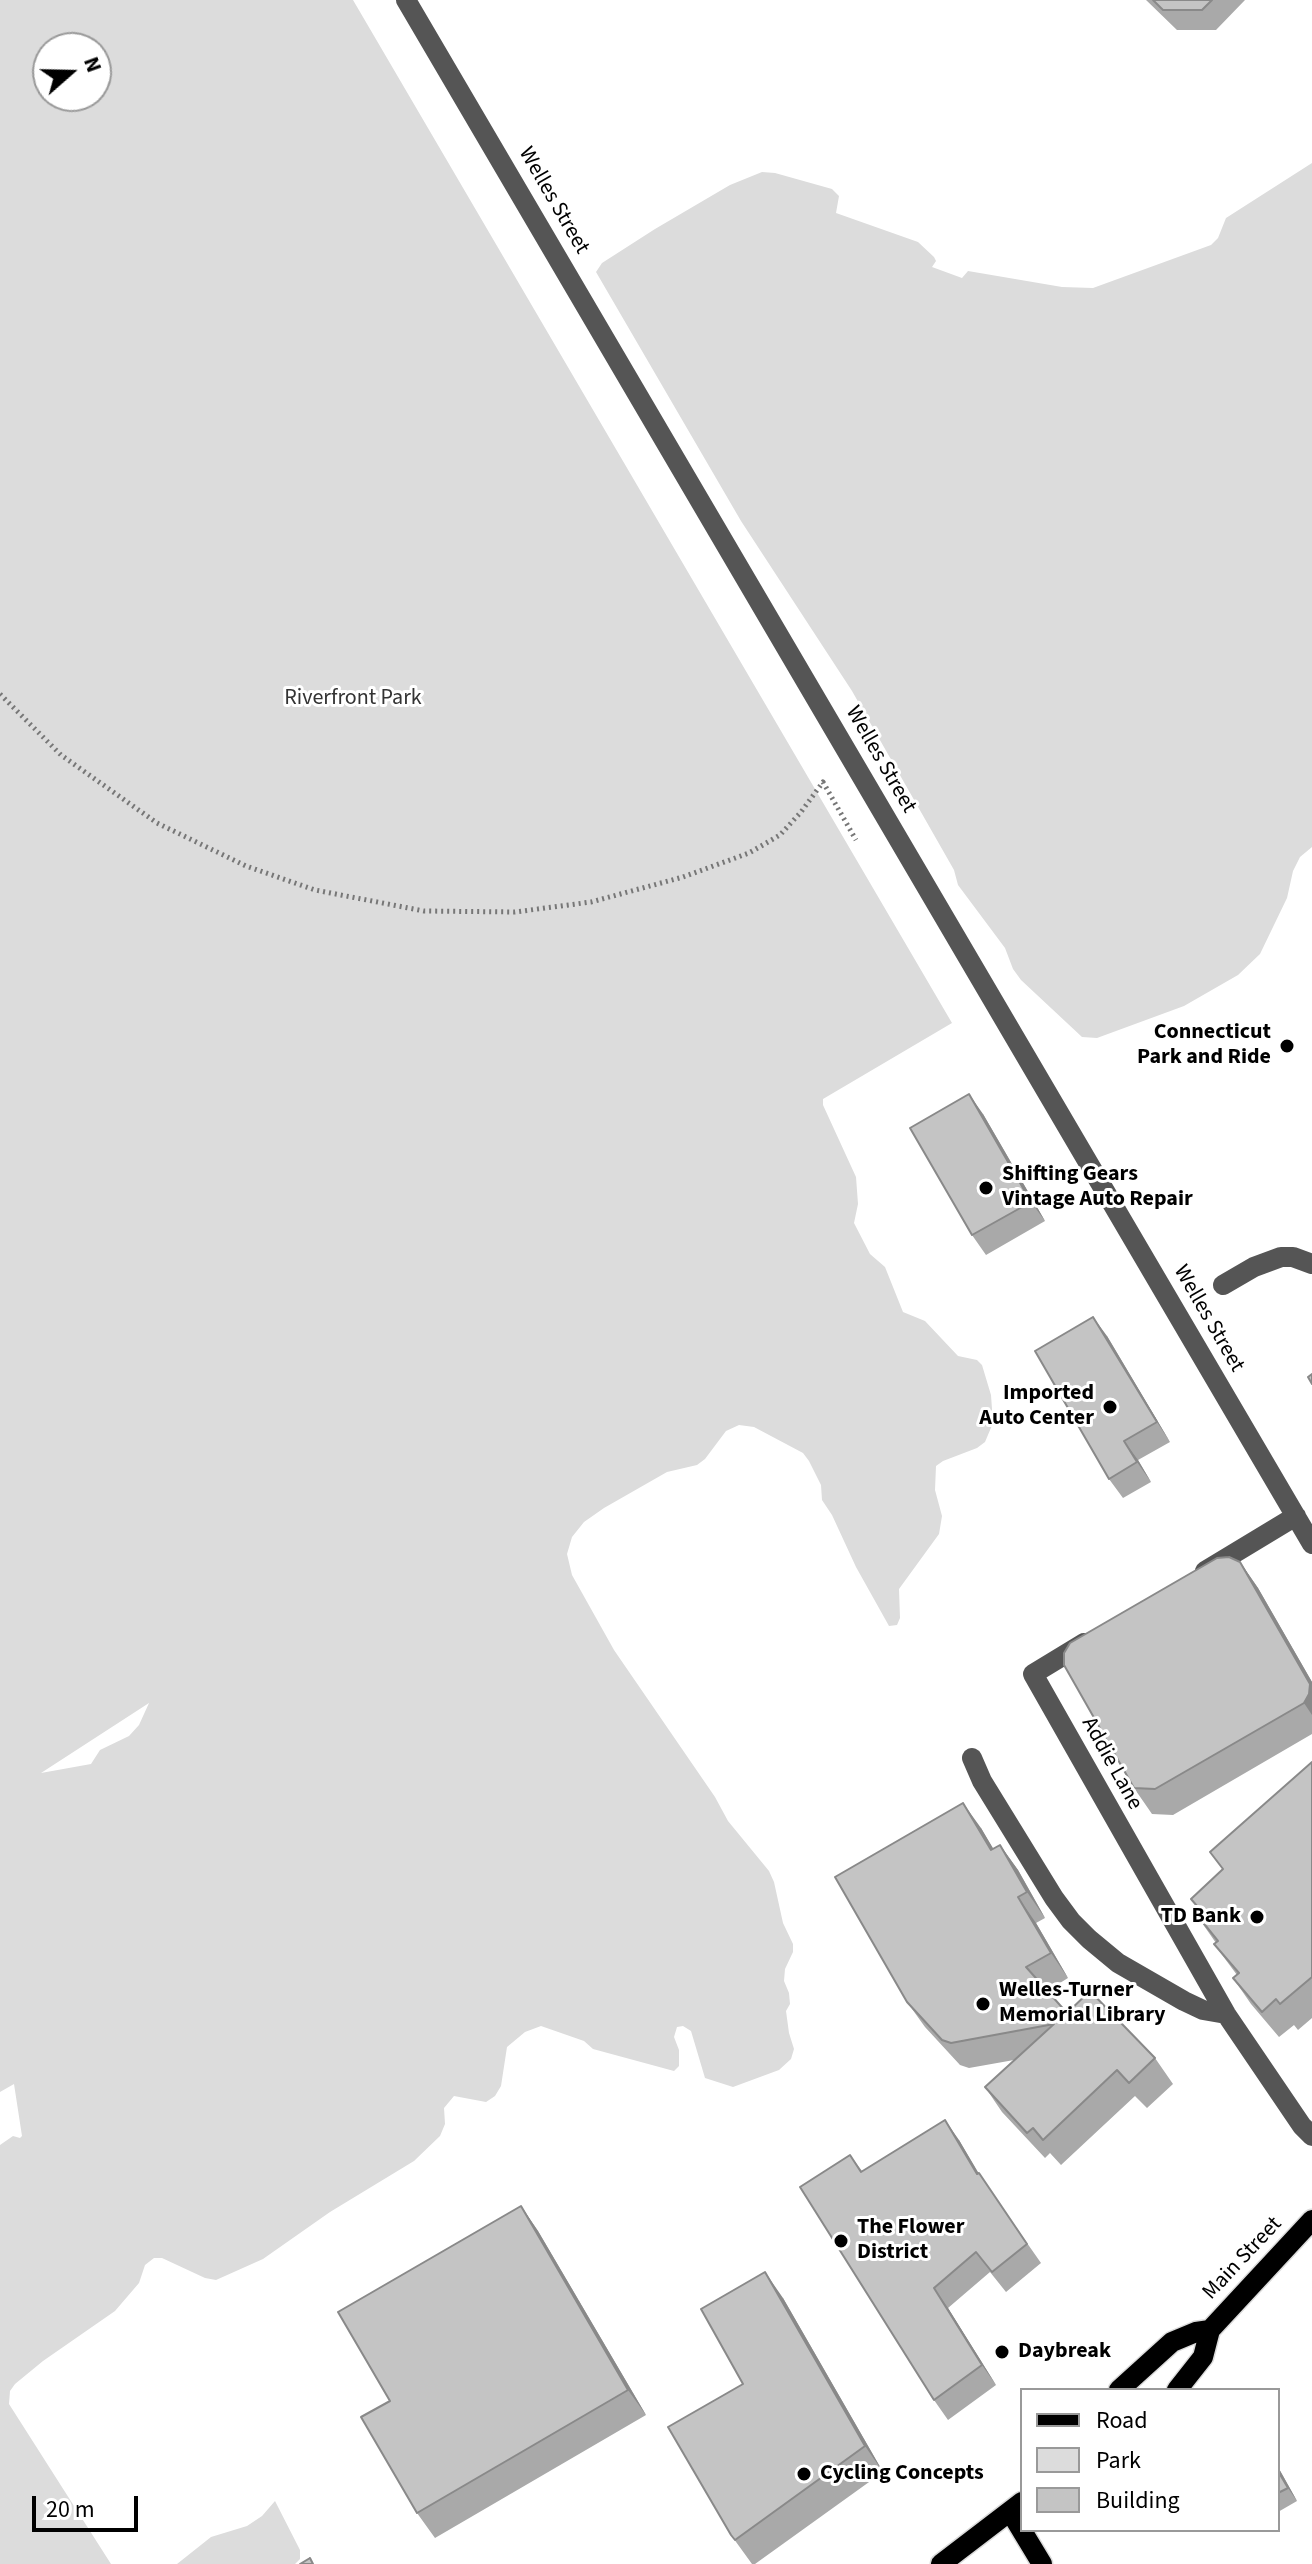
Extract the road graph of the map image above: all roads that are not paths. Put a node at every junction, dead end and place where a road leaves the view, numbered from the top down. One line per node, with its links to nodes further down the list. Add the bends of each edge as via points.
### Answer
1 (406, 0): 4 (street, Welles Street)
2 (1312, 1264): 3 (street, via 1281,1257)
3 (1223, 1285)
4 (1296, 1516): 5 (street, Welles Street); 6 (street)
5 (1312, 1544)
6 (1186, 1583)
7 (1106, 1630): 9 (street, Addie Lane, via 1033,1674)
8 (972, 1758): 9 (street, via 1054,1898 1089,1939 1118,1963 1184,2001)
9 (1226, 2014): 10 (street, Addie Lane)
10 (1312, 2136)
11 (1312, 2220): 12 (main road, Main Street)
12 (1210, 2330): 13 (main road, Main Street, via 1172,2342); 14 (main road, Main Street, via 1203,2357)
13 (1121, 2388)
14 (1179, 2388)
15 (1016, 2507): 17 (main road)
16 (1027, 2532): 18 (main road)
17 (941, 2564)
18 (1042, 2564)

